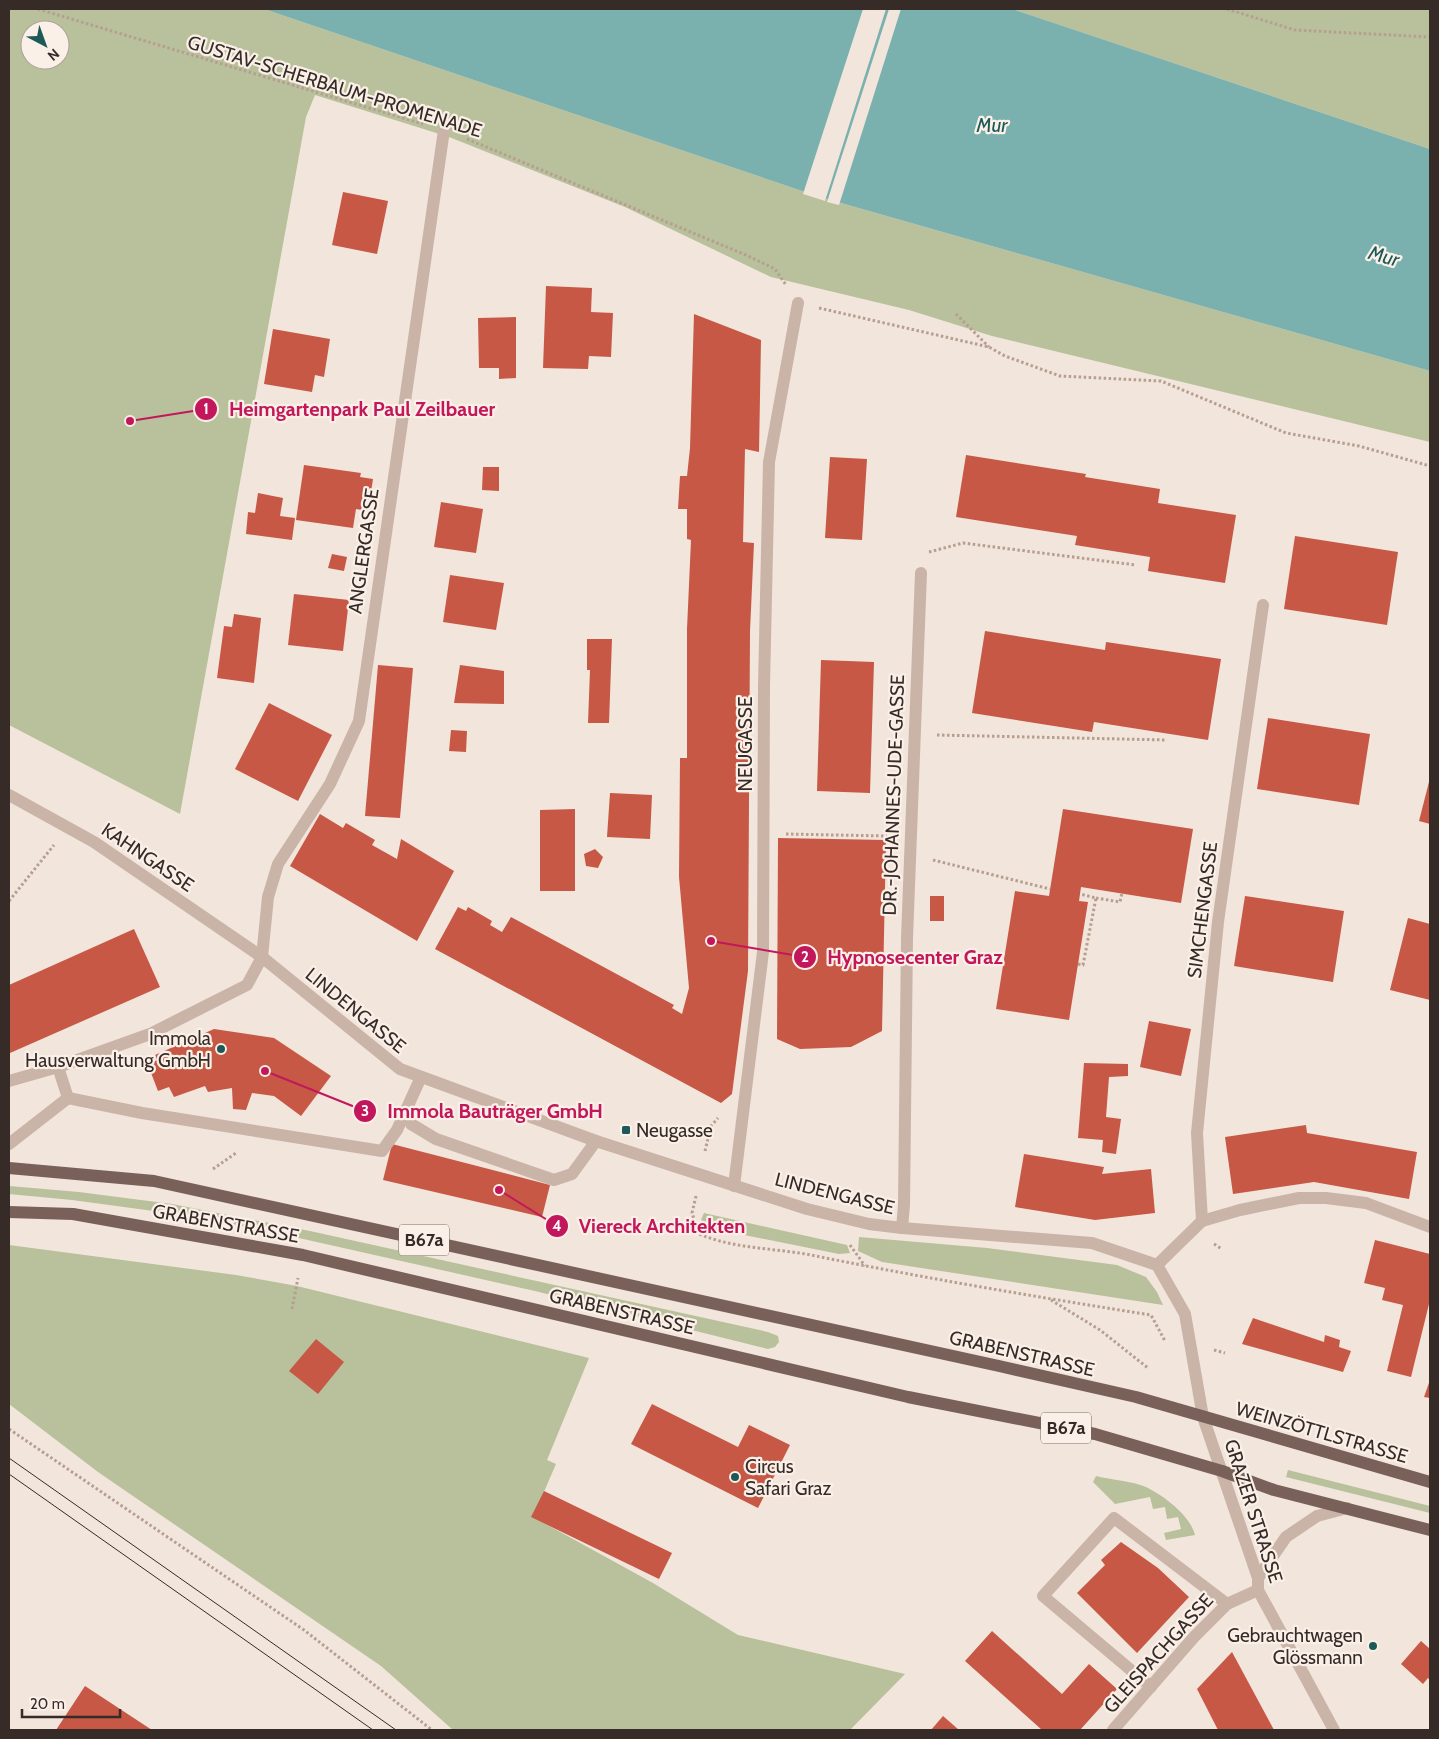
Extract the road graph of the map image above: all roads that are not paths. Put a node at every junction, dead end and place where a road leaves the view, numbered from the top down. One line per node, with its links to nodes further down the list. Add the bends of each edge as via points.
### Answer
1 (444, 130): 6 (street, ANGLERGASSE, via 359,721 330,784 278,864 268,897)
2 (798, 303): 15 (street, NEUGASSE, via 768,462 763,952)
3 (921, 573): 19 (street, DR.-JOHANNES-UDE-GASSE, via 910,836)
4 (1263, 605): 17 (street, SIMCHENGASSE, via 1218,922 1198,1124)
5 (9, 795): 6 (street, KAHNGASSE, via 94,842)
6 (262, 958): 7 (street, via 247,985 150,1034); 8 (street, LINDENGASSE, via 400,1069)
7 (58, 1067): 9 (street); 10 (street)
8 (421, 1077): 11 (street); 12 (street, LINDENGASSE)
9 (9, 1081)
10 (68, 1098): 11 (street, via 382,1151); 13 (street)
11 (407, 1111): 12 (street, via 411,1124 436,1139 554,1180 572,1174)
12 (596, 1141): 15 (street, LINDENGASSE)
13 (9, 1144)
14 (9, 1168): 21 (main road, GRABENSTRASSE / B67a, via 154,1181 999,1366)
15 (734, 1186): 19 (street, LINDENGASSE, via 807,1209)
16 (9, 1212): 22 (main road, GRABENSTRASSE / B67a, via 73,1214 303,1255 908,1397 1095,1434)
17 (1202, 1221): 18 (street, via 1299,1198 1326,1198 1366,1203); 20 (street)
18 (1430, 1227)
19 (902, 1228): 20 (street, LINDENGASSE, via 1092,1243)
20 (1157, 1265): 21 (street, GRAZER STRASSE, via 1185,1314)
21 (1203, 1417): 22 (street, GRAZER STRASSE); 23 (main road, WEINZÖTTLSTRASSE / B67a)
22 (1222, 1471): 24 (main road, B67a, via 1274,1490); 26 (street, GRAZER STRASSE)
23 (1430, 1482)
24 (1347, 1508): 25 (main road, B67a); 26 (street, via 1317,1516 1286,1537)
25 (1430, 1530)
26 (1258, 1584): 27 (street, GLEISPACHGASSE); 30 (street, GRAZER STRASSE)
27 (1227, 1604): 28 (street, GLEISPACHGASSE); 28 (street, via 1114,1518 1043,1596)
28 (1151, 1687): 29 (street, GLEISPACHGASSE)
29 (1113, 1730)
30 (1334, 1730)

